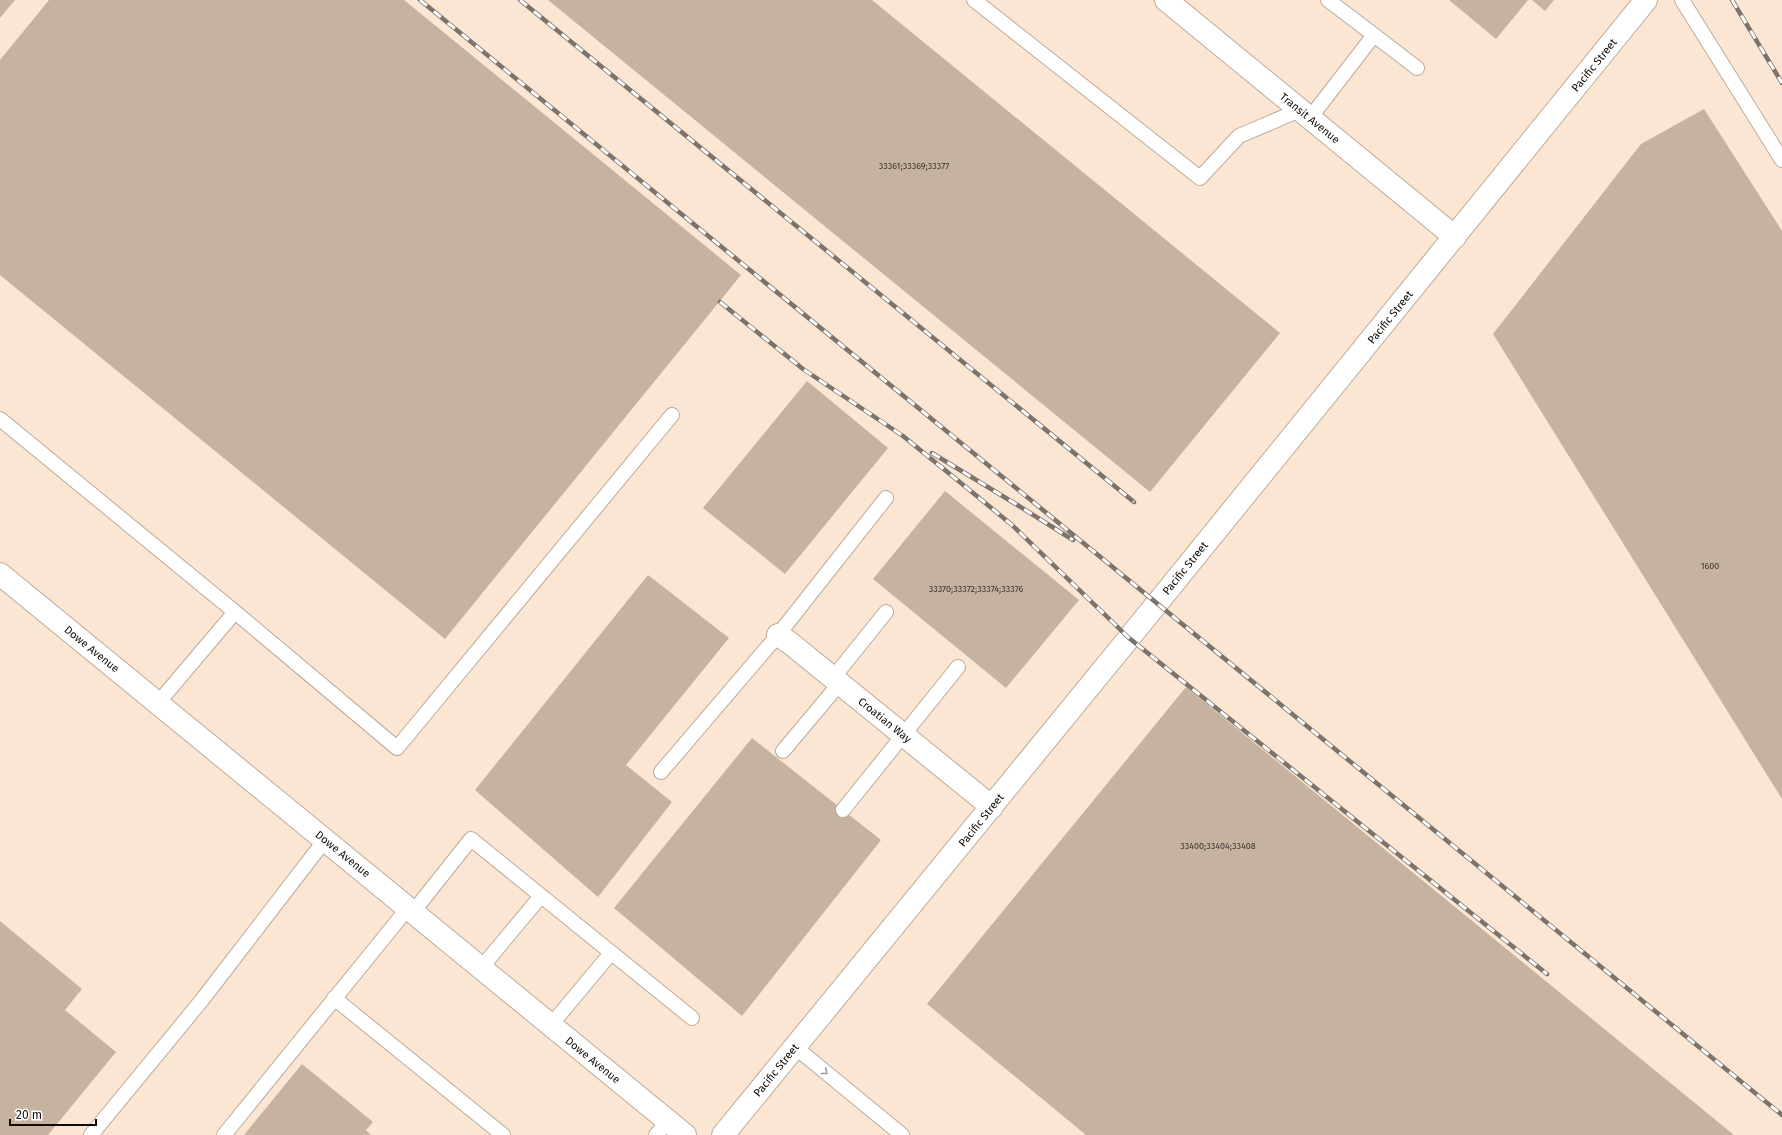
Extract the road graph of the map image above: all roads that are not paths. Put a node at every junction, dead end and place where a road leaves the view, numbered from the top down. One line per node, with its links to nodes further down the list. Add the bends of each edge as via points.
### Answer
1 (974, 0): 8 (lane, via 1200,178 1239,136)
2 (1166, 0): 8 (street, Transit Avenue)
3 (1328, 0): 6 (lane)
4 (1646, 0): 10 (street, Pacific Street)
5 (1682, 0): 9 (lane)
6 (1374, 35): 7 (lane); 8 (lane)
7 (1416, 68)
8 (1305, 114): 10 (street, Transit Avenue)
9 (1782, 160)
10 (1455, 237): 24 (street, Pacific Street)
11 (672, 415): 15 (lane, via 397,748)
12 (0, 419): 15 (lane)
13 (886, 498): 17 (lane)
14 (0, 574): 20 (street, Dowe Avenue)
15 (236, 612): 20 (lane)
16 (886, 612): 19 (lane)
17 (778, 635): 19 (street, Croatian Way); 23 (lane)
18 (958, 667): 21 (lane)
19 (836, 680): 21 (street, Croatian Way); 22 (lane)
20 (158, 702): 26 (street, Dowe Avenue)
21 (904, 736): 24 (street, Croatian Way); 25 (lane)
22 (783, 751)
23 (661, 772)
24 (992, 806): 34 (street, Pacific Street)
25 (843, 810)
26 (325, 840): 28 (street, Dowe Avenue); 36 (lane, via 202,1000)
27 (541, 896): 28 (lane, via 471,839); 29 (lane); 30 (lane)
28 (410, 910): 30 (street, Dowe Avenue); 31 (lane)
29 (612, 953): 32 (lane); 33 (lane)
30 (482, 968): 33 (street, Dowe Avenue)
31 (334, 998): 37 (lane); 38 (lane)
32 (692, 1018)
33 (551, 1025): 35 (street, Dowe Avenue)
34 (794, 1047): 40 (street, Pacific Street); 41 (lane, one-way to 41)
35 (662, 1128): 39 (street, Dowe Avenue)
36 (91, 1135)
37 (224, 1135)
38 (503, 1135)
39 (685, 1135)
40 (723, 1135)
41 (902, 1135)

